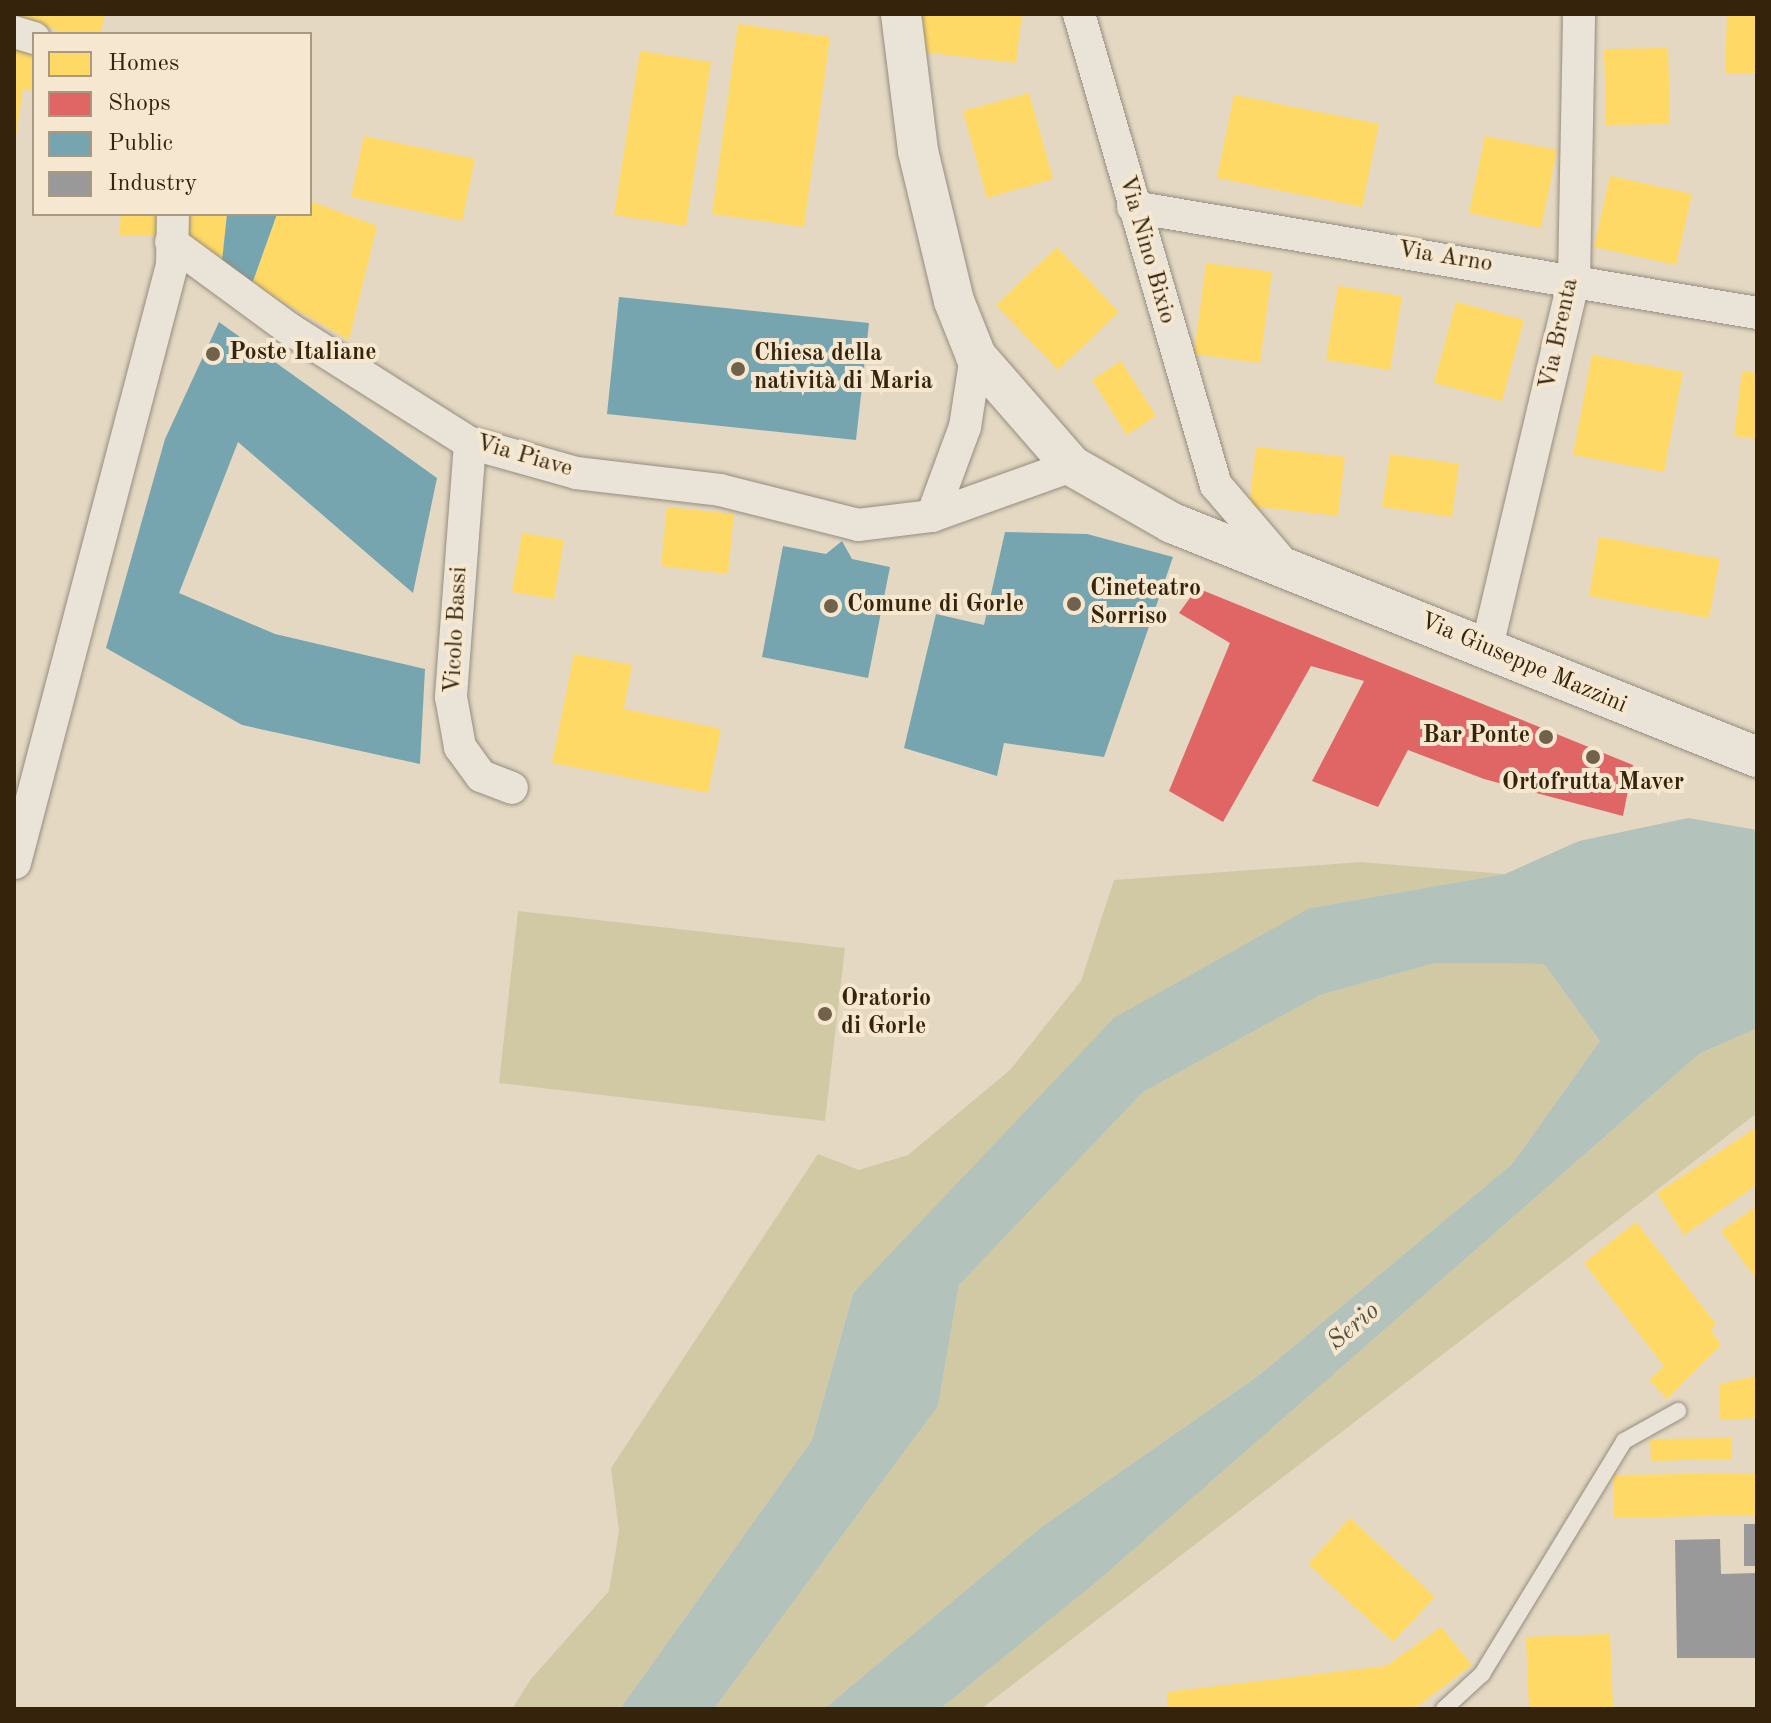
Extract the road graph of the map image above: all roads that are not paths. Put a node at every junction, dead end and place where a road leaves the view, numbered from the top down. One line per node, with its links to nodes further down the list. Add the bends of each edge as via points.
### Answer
1 (901, 14): 8 (street, Via Giuseppe Mazzini, via 918,151 954,301)
2 (1079, 14): 4 (street, Via Nino Bixio)
3 (1579, 14): 6 (street, Via Brenta)
4 (1133, 207): 6 (street, Via Arno); 11 (street, Via Nino Bixio)
5 (172, 228): 9 (street, Via Piave, via 288,328); 18 (street, Via Piave, via 172,265)
6 (1574, 279): 7 (street, Via Arno); 15 (street, Via Brenta)
7 (1757, 313)
8 (976, 356): 10 (street, Via Giuseppe Mazzini); 12 (street, via 965,427)
9 (470, 443): 12 (street, Via Piave, via 576,473 720,490 858,525); 17 (street, Vicolo Bassi, via 451,697 460,747 481,776)
10 (1072, 466): 12 (street, Via Piave); 13 (street, Via Giuseppe Mazzini)
11 (1216, 485): 13 (street, via 1195,516); 14 (street, Via Nino Bixio)
12 (932, 516)
13 (1172, 523): 14 (street, Via Giuseppe Mazzini)
14 (1290, 571): 15 (street, Via Giuseppe Mazzini)
15 (1487, 647): 16 (street, Via Giuseppe Mazzini, via 1672,727)
16 (1757, 757)
17 (512, 788)
18 (18, 851)
19 (1678, 1411): 20 (lane, via 1624,1441 1482,1674)
20 (1444, 1709)

